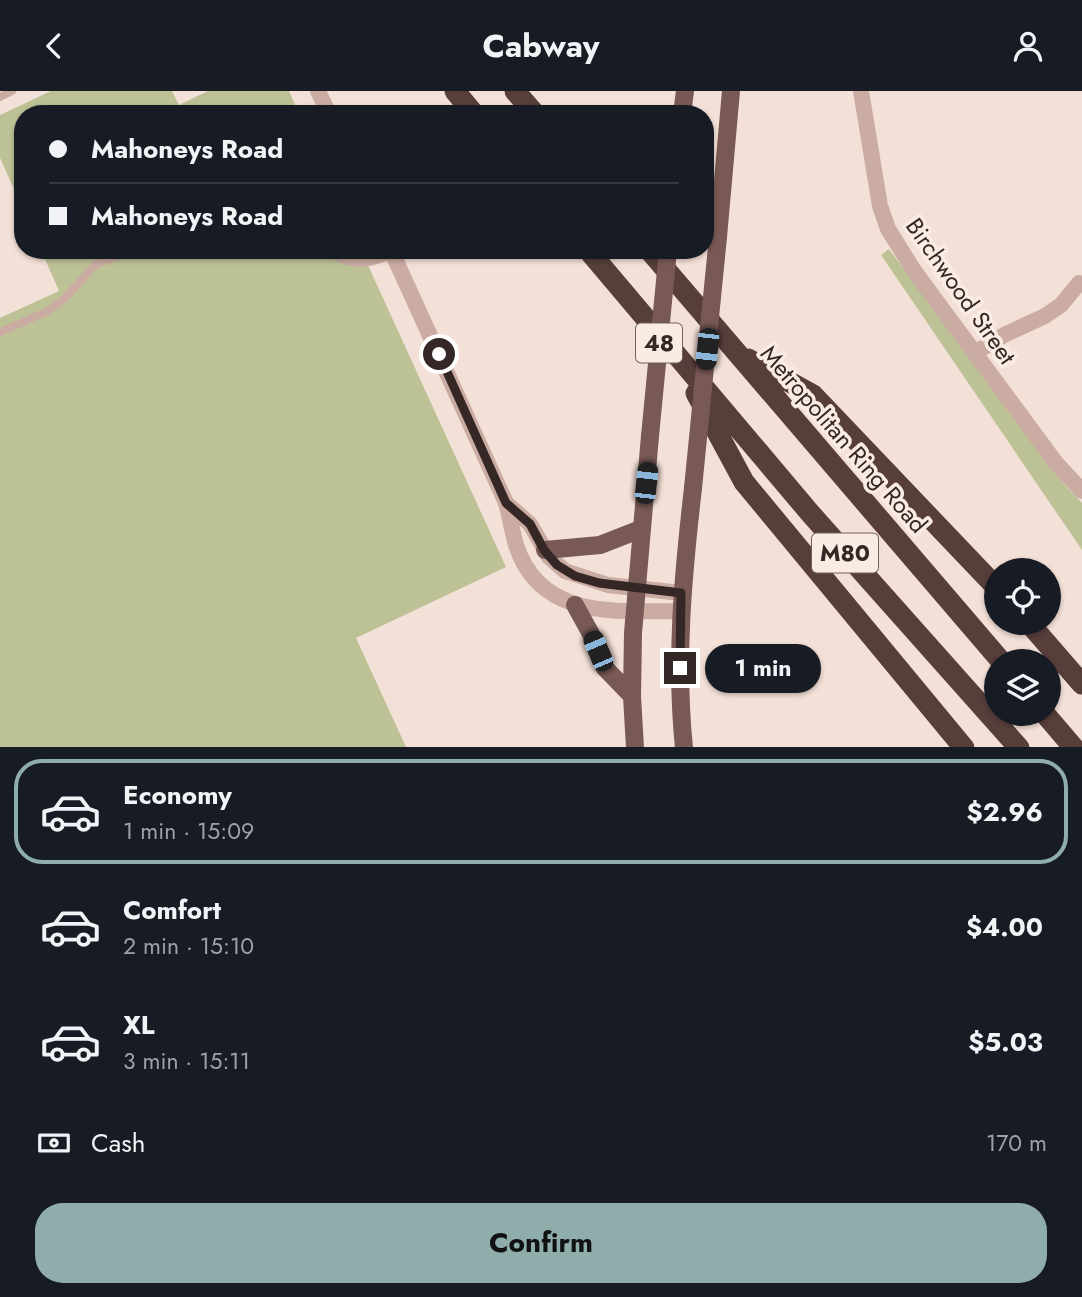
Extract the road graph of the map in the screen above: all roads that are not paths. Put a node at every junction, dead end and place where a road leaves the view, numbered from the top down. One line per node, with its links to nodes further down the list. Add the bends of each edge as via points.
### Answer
1 (12, 91): 6 (lane)
2 (455, 91): 7 (highway)
3 (515, 91): 8 (highway)
4 (731, 91): 27 (main road, 48, bridge)
5 (861, 91): 19 (street, Birchwood Street, via 888,229)
6 (0, 97)
7 (467, 105)
8 (527, 105)
9 (110, 259): 17 (lane, via 95,265 48,311)
10 (341, 259): 11 (lane, via 365,264)
11 (376, 259)
12 (395, 259): 22 (street)
13 (596, 259): 20 (highway, M80)
14 (657, 259): 18 (highway, Metropolitan Ring Road / M80)
15 (667, 259): 23 (main road, 48, bridge)
16 (1079, 283): 19 (street, via 1061,305)
17 (0, 332)
18 (734, 351): 25 (highway, via 813,395); 32 (highway, Metropolitan Ring Road / M80)
19 (976, 352): 21 (street, Birchwood Street, via 1056,463)
20 (675, 354): 38 (highway, via 744,482); 39 (highway, M80)
21 (1082, 491)
22 (506, 503): 24 (street, via 530,524); 28 (street, via 516,545 531,574 553,595)
23 (641, 529): 24 (main road, via 600,545); 26 (main road, 48)
24 (544, 550): 26 (street, via 575,576)
25 (984, 574)
26 (636, 589): 27 (street); 29 (main road, 48)
27 (681, 593): 30 (main road, 48)
28 (575, 605): 29 (street); 34 (main road, via 604,667)
29 (634, 611): 30 (street); 34 (main road, 48)
30 (680, 611): 37 (main road, 48)
31 (1040, 635): 33 (highway)
32 (991, 649)
33 (1082, 684)
34 (632, 696): 36 (main road, 48)
35 (1056, 726): 40 (highway)
36 (635, 747)
37 (684, 747)
38 (964, 747)
39 (1019, 747)
40 (1074, 747)

